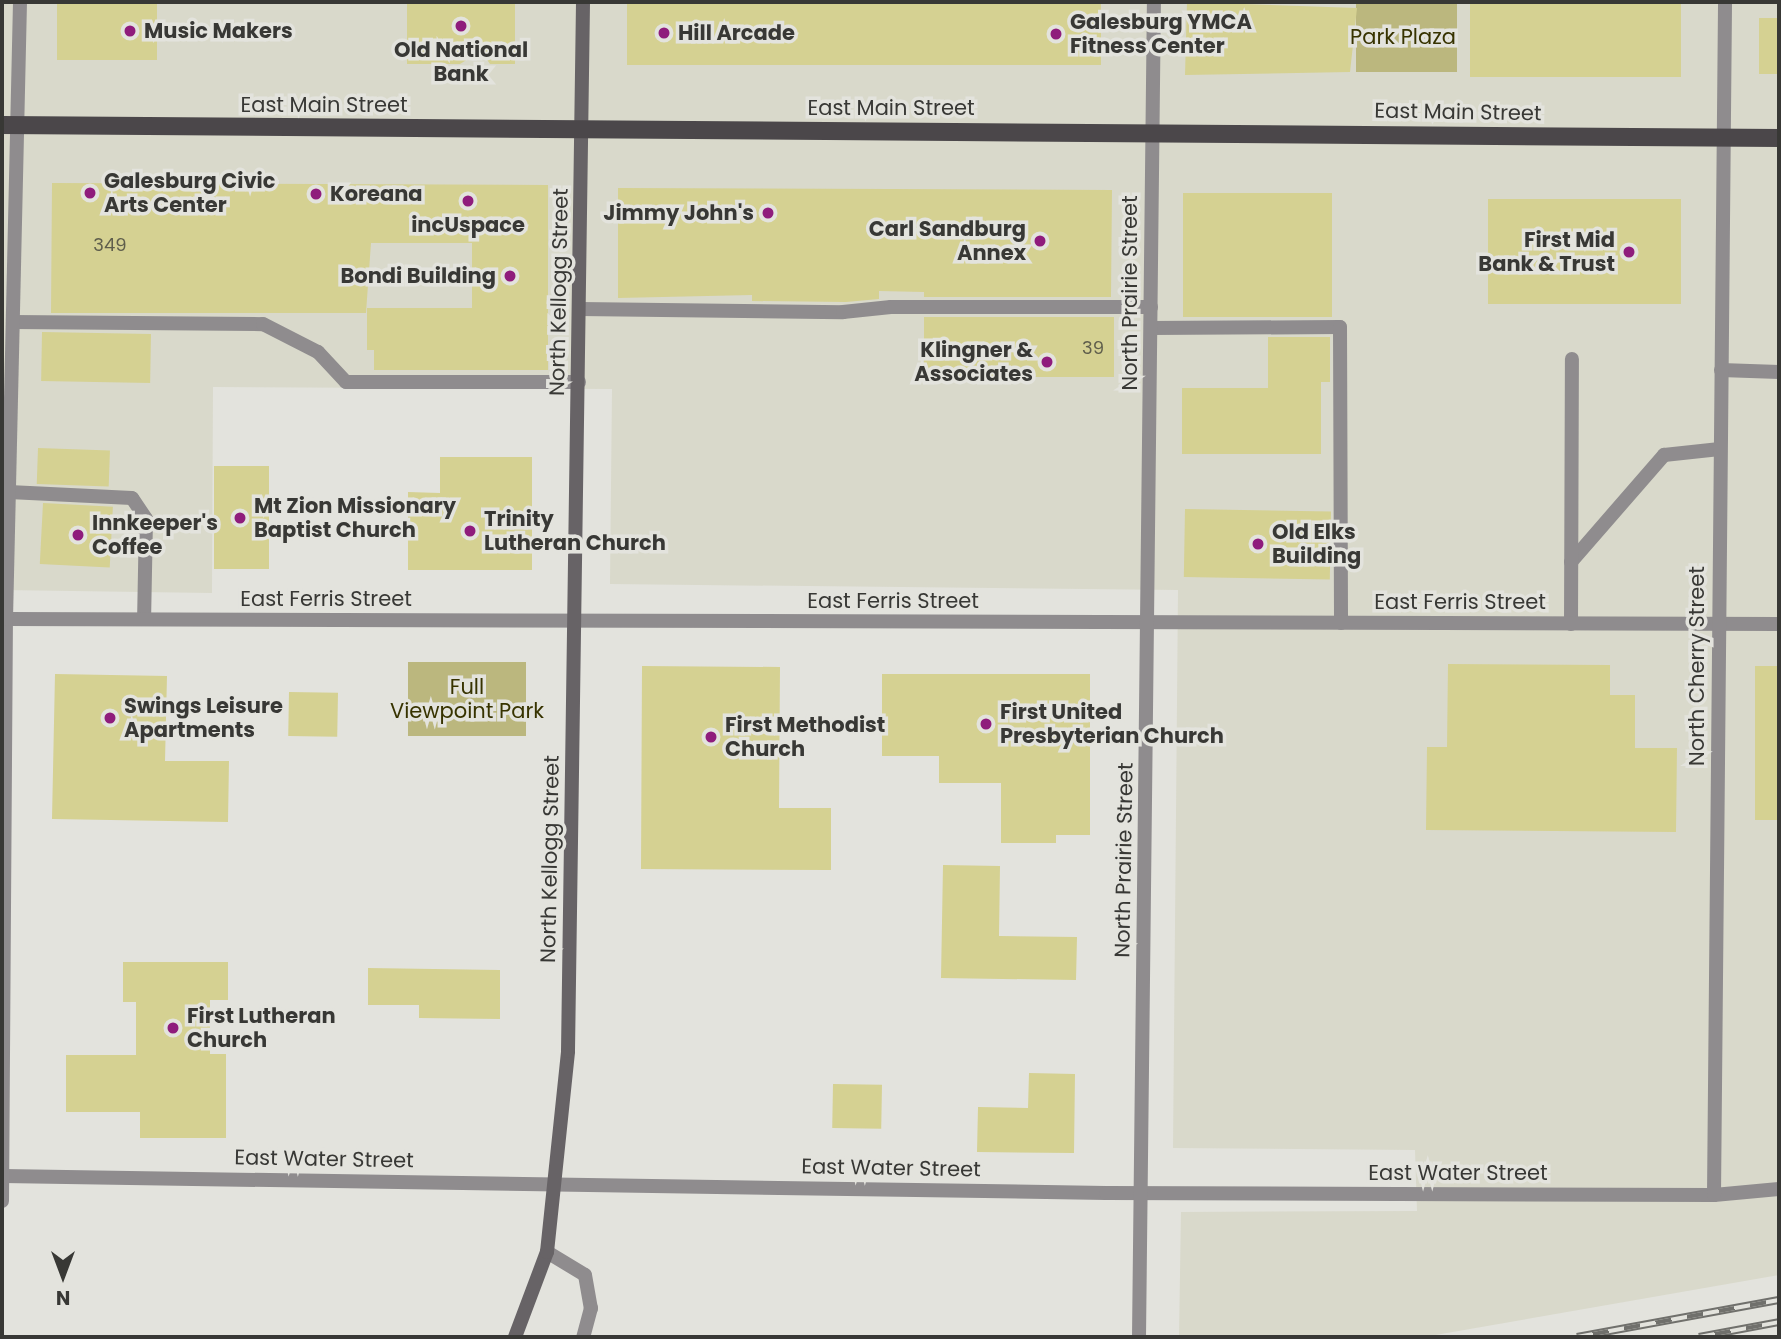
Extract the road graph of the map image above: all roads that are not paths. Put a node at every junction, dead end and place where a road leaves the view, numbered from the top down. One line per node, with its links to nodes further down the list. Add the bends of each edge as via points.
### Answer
1 (20, 2): 5 (street)
2 (583, 2): 6 (main road, North Kellogg Street)
3 (1154, 2): 7 (street, North Prairie Street)
4 (1725, 2): 8 (street, North Cherry Street)
5 (10, 125): 6 (main road, East Main Street); 12 (street)
6 (582, 130): 7 (main road, East Main Street); 11 (main road, North Kellogg Street)
7 (1151, 132): 8 (main road, East Main Street); 10 (street, North Prairie Street)
8 (1724, 137): 9 (main road, East Main Street); 15 (street, North Cherry Street)
9 (1779, 138)
10 (1151, 307): 11 (street, via 891,307 843,312); 13 (street, North Prairie Street)
11 (580, 309): 17 (main road, North Kellogg Street)
12 (13, 322): 17 (street, via 263,324 318,352 346,382); 19 (street)
13 (1151, 328): 24 (street, North Prairie Street); 25 (street, via 1340,327)
14 (1572, 359): 20 (street)
15 (1721, 370): 16 (street); 18 (street, North Cherry Street)
16 (1779, 372)
17 (579, 382): 23 (main road, North Kellogg Street)
18 (1720, 449): 20 (street, via 1664,455); 27 (street, North Cherry Street)
19 (9, 492): 21 (street); 22 (street, via 118,495 141,506 146,519)
20 (1571, 562): 26 (street)
21 (6, 619): 22 (street, East Ferris Street); 29 (street)
22 (144, 619): 23 (street, East Ferris Street)
23 (575, 621): 24 (street, East Ferris Street); 30 (main road, North Kellogg Street, via 568,1051)
24 (1150, 623): 25 (street, East Ferris Street); 32 (street, North Prairie Street)
25 (1341, 623): 26 (street, East Ferris Street)
26 (1571, 624): 27 (street, East Ferris Street)
27 (1717, 624): 28 (street, East Ferris Street); 33 (street, North Cherry Street)
28 (1779, 624)
29 (3, 1176): 30 (street, East Water Street); 34 (street)
30 (557, 1183): 32 (street, East Water Street); 35 (main road, North Kellogg Street)
31 (1779, 1189): 33 (street, East Water Street)
32 (1140, 1193): 33 (street, East Water Street); 38 (street, North Prairie Street)
33 (1714, 1195)
34 (2, 1201)
35 (547, 1252): 36 (main road, North Kellogg Street); 37 (street, via 585,1275 590,1308)
36 (515, 1337)
37 (583, 1337)
38 (1139, 1337)

